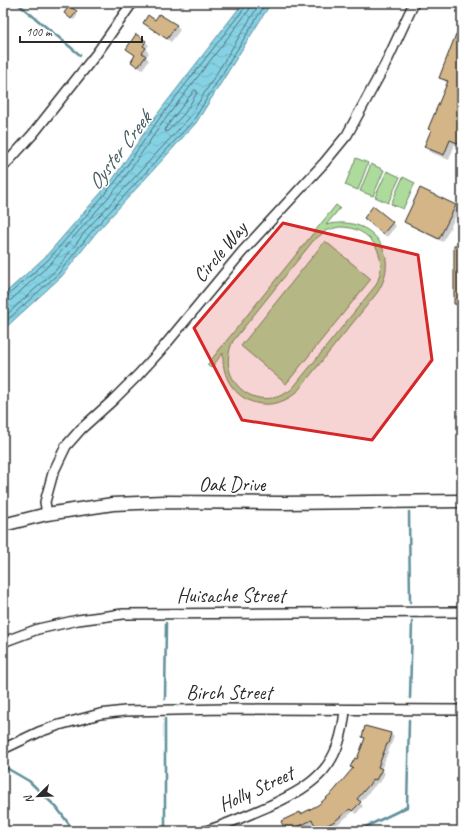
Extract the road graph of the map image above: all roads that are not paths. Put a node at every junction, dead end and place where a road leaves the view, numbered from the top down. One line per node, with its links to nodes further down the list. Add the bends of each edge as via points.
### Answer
1 (132, 3): 3 (street, via 97,53 33,134)
2 (414, 3): 5 (street, Circle Way, via 385,65 347,135 324,164 242,252 161,350 117,396 80,429 66,446 53,473 45,502)
3 (3, 167)
4 (462, 501): 5 (street, Oak Drive, via 163,502 113,504)
5 (47, 514): 6 (street, Oak Drive)
6 (3, 525)
7 (462, 612): 8 (street, Huisache Street, via 123,614 38,629)
8 (3, 642)
9 (346, 710): 10 (street, Birch Street); 11 (street, Birch Street, via 125,711 100,714 59,725); 12 (street, Holly Street, via 338,747 330,763 309,785 233,822)
10 (462, 710)
11 (3, 749)
12 (206, 831)

